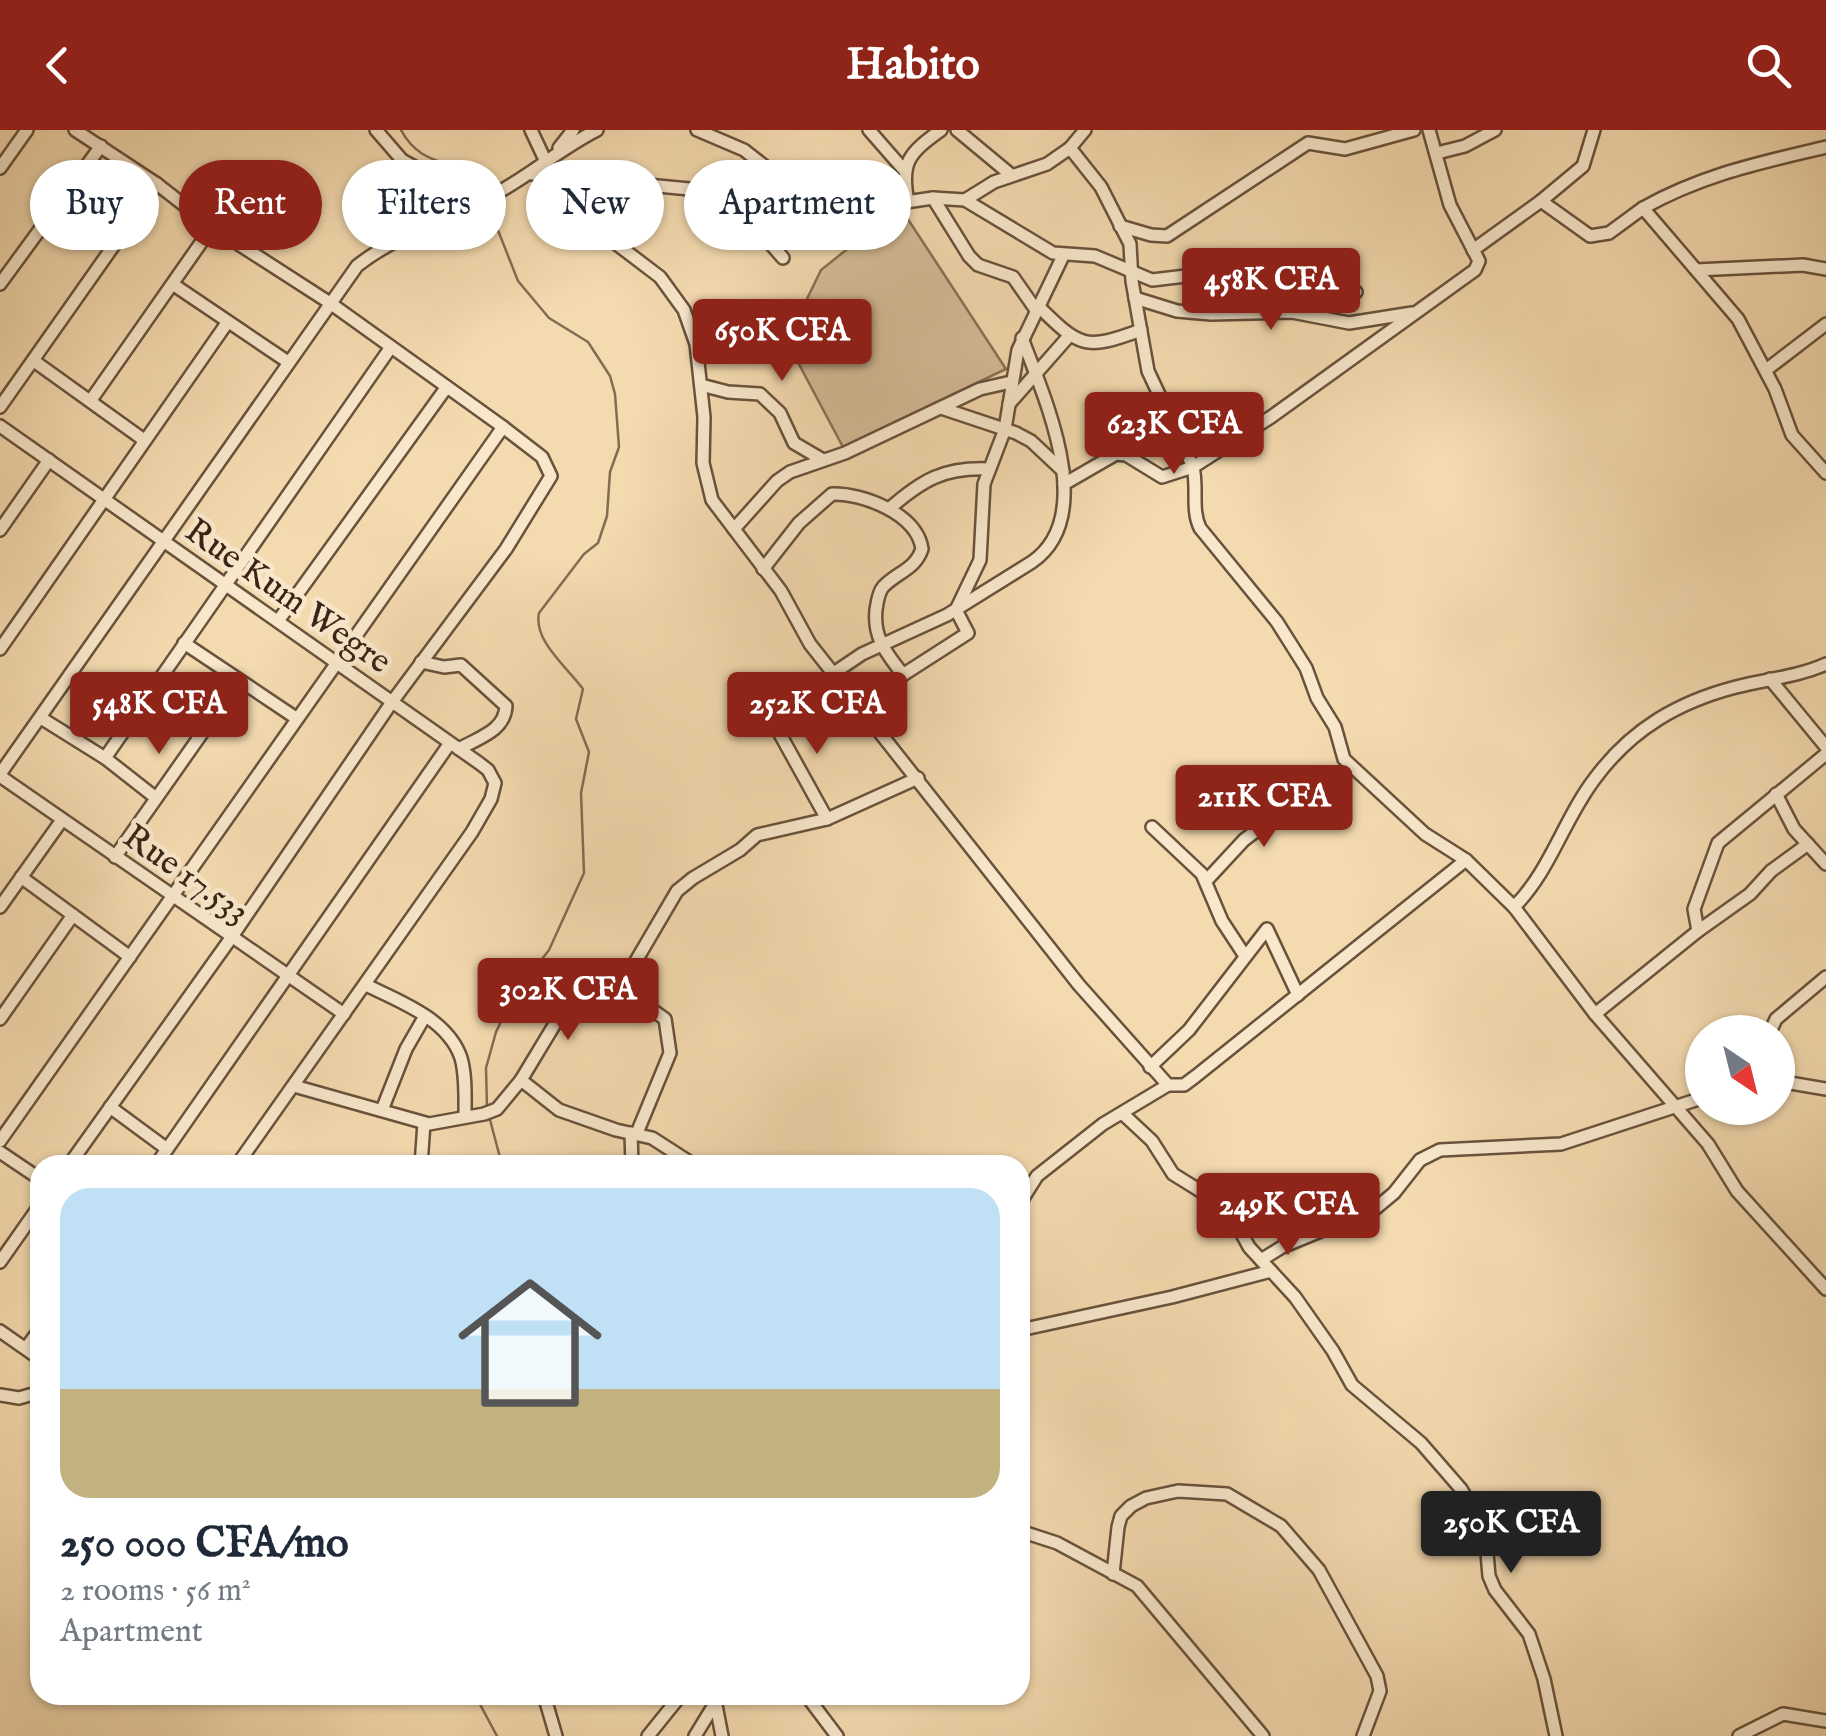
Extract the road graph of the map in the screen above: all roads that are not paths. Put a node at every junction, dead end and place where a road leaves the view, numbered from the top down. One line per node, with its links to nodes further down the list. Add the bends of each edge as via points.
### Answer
1 (27, 130): 27 (street)
2 (75, 130): 17 (street)
3 (376, 130): 23 (street)
4 (531, 130): 21 (street)
5 (573, 130): 21 (street)
6 (597, 130): 21 (street)
7 (697, 130): 24 (street)
8 (869, 130): 25 (street)
9 (941, 130): 26 (street)
10 (957, 130): 28 (street)
11 (1414, 130): 16 (street, via 1345,149)
12 (1429, 130): 20 (street)
13 (1495, 130): 20 (street)
14 (1594, 130): 32 (street, via 1582,166)
15 (1082, 132): 19 (street)
16 (1308, 136): 36 (street, via 1167,236)
17 (101, 146): 22 (street); 49 (street)
18 (1826, 147): 35 (street, via 1746,164)
19 (1070, 148): 28 (street, via 1047,164); 36 (street, via 1101,187)
20 (1437, 154): 43 (street, via 1450,206)
21 (550, 159)
22 (122, 160)
23 (402, 160)
24 (757, 160)
25 (895, 160)
26 (910, 160)
27 (0, 168)
28 (1010, 174): 31 (street)
29 (159, 186): 33 (street)
30 (933, 198): 31 (street); 34 (street); 54 (street, via 969,256 1012,277)
31 (966, 200): 44 (street)
32 (1542, 200): 35 (street, via 1590,236 1609,232); 43 (street)
33 (179, 201)
34 (911, 202)
35 (1643, 208): 47 (street)
36 (1120, 226): 48 (street)
37 (111, 250): 62 (street)
38 (197, 250): 50 (street)
39 (249, 250): 53 (street)
40 (378, 250): 53 (street)
41 (624, 250): 67 (street, via 677,298 696,344)
42 (776, 250): 45 (street)
43 (1473, 250): 55 (street, via 1475,270)
44 (1063, 256): 48 (street, via 1096,256); 54 (street)
45 (783, 258)
46 (1826, 269): 47 (street)
47 (1696, 270): 64 (street, via 1738,319)
48 (1133, 273): 51 (street, via 1166,281 1237,270 1318,275); 52 (street)
49 (0, 284)
50 (174, 285): 56 (street); 69 (street)
51 (1356, 292)
52 (1135, 298): 55 (street, via 1177,311 1292,312 1348,323); 58 (street)
53 (330, 303): 61 (street); 63 (street)
54 (1037, 308): 59 (street); 60 (street)
55 (1414, 312): 79 (street)
56 (227, 323): 63 (street); 76 (street)
57 (1826, 324): 64 (street)
58 (1140, 330): 59 (street, via 1099,344); 79 (street, via 1148,372)
59 (1068, 336): 65 (street)
60 (1022, 338): 65 (street); 66 (street)
61 (391, 347): 68 (street); 89 (street)
62 (34, 361): 69 (street); 71 (street)
63 (288, 362): 87 (street)
64 (1766, 370): 81 (street, via 1792,435)
65 (1036, 374): 70 (street); 82 (street)
66 (1011, 382): 70 (street); 72 (street)
67 (700, 386): 78 (street, via 760,394 780,413 794,443); 85 (street, via 707,487)
68 (446, 388): 74 (street); 91 (street)
69 (91, 400): 76 (street)
70 (1009, 404): 75 (street)
71 (0, 407)
72 (941, 408): 75 (street); 78 (street)
73 (0, 426): 77 (street, Rue Kum Wegre)
74 (503, 427): 95 (street); 96 (street, via 542,457 551,476 506,550)
75 (1006, 429): 80 (street); 82 (street, via 1031,441)
76 (144, 440): 83 (street)
77 (49, 460): 83 (street, Rue Kum Wegre); 86 (street)
78 (823, 460): 85 (street, via 777,481)
79 (1193, 467): 82 (street, via 1162,477 1116,454); 120 (street, via 1200,528 1306,668 1344,759 1425,834)
80 (989, 470): 84 (street, via 926,480); 90 (street, via 980,560)
81 (1826, 473)
82 (1063, 477): 90 (street, via 1062,517 1052,546)
83 (106, 500): 87 (street, Rue Kum Wegre); 94 (street)
84 (889, 509): 88 (street, via 832,494); 93 (street, via 917,534 922,548 912,568 878,596)
85 (734, 529): 88 (street)
86 (0, 530)
87 (162, 540): 89 (street, Rue Kum Wegre); 104 (street)
88 (763, 568): 98 (street)
89 (225, 587): 91 (street, Rue Kum Wegre); 92 (street)
90 (956, 610): 93 (street); 99 (street, via 967,635)
91 (278, 621): 95 (street, Rue Kum Wegre)
92 (184, 643): 101 (street); 109 (street)
93 (880, 645): 98 (street); 99 (street)
94 (1, 646)
95 (338, 662): 102 (street, Rue Kum Wegre); 105 (street)
96 (422, 662): 102 (street); 106 (street, via 461,665 506,706 495,730)
97 (1826, 664): 100 (street)
98 (835, 673): 103 (street); 115 (street, via 770,716)
99 (904, 675): 103 (street)
100 (1770, 679): 107 (street); 126 (street, via 1696,698 1642,727 1595,777 1541,875)
101 (238, 682): 105 (street); 114 (street)
102 (392, 702): 106 (street, Rue Kum Wegre); 129 (street)
103 (860, 703): 111 (street)
104 (41, 718): 109 (street); 110 (street)
105 (296, 718): 124 (street)
106 (455, 746): 132 (street); 134 (street, Rue Kum Wegre, via 488,770 495,784 491,798)
107 (1826, 746)
108 (1826, 754): 112 (street)
109 (104, 758): 114 (street)
110 (0, 775): 116 (street, Rue 17.533)
111 (918, 778): 115 (street); 142 (street)
112 (1776, 794): 118 (street); 128 (street, via 1718,842 1694,908)
113 (1301, 797): 123 (street, via 1244,840)
114 (156, 798): 119 (street)
115 (826, 819): 135 (street, via 757,835 684,884)
116 (62, 820): 119 (street, Rue 17.533); 122 (street)
117 (1152, 827): 123 (street)
118 (1808, 844): 121 (street); 128 (street)
119 (115, 857): 124 (street, Rue 17.533)
120 (1466, 860): 126 (street); 136 (street)
121 (1826, 864)
122 (21, 877): 125 (street); 127 (street)
123 (1206, 881): 130 (street)
124 (173, 897): 129 (street, Rue 17.533); 131 (street)
125 (0, 907)
126 (1514, 907): 138 (street)
127 (73, 915): 131 (street); 141 (street)
128 (1698, 931): 138 (street)
129 (231, 938): 132 (street, Rue 17.533); 150 (street)
130 (1245, 956): 136 (street, via 1267,929); 142 (street, via 1189,1030)
131 (130, 957): 156 (street)
132 (287, 977): 137 (street, Rue 17.533); 157 (street)
133 (1826, 977): 139 (street)
134 (366, 985): 137 (street); 140 (street)
135 (616, 995): 143 (street, via 579,984); 155 (street, via 661,1014 668,1026 670,1053)
136 (1298, 996): 145 (street, via 1184,1085)
137 (344, 1014): 146 (street)
138 (1595, 1014): 149 (street)
139 (1781, 1015)
140 (425, 1016): 151 (street); 153 (street, via 462,1060)
141 (0, 1020)
142 (1150, 1067): 145 (street)
143 (521, 1080): 153 (street, via 497,1108); 155 (street, via 560,1110)
144 (1795, 1083): 147 (street)
145 (1168, 1085): 152 (street)
146 (294, 1086): 151 (street); 161 (street)
147 (1826, 1089)
148 (1685, 1103): 149 (street)
149 (1677, 1105): 168 (street, via 1561,1144 1440,1150 1420,1160 1376,1208); 171 (street, via 1737,1191)
150 (110, 1107): 157 (street); 159 (street)
151 (382, 1110): 154 (street)
152 (1122, 1112): 166 (street); 168 (street, via 1173,1174 1228,1208)
153 (465, 1115): 154 (street)
154 (424, 1123): 162 (street)
155 (634, 1133): 163 (street); 164 (street)
156 (0, 1141)
157 (167, 1149): 160 (street)
158 (0, 1152): 165 (street)
159 (75, 1155)
160 (163, 1155)
161 (244, 1155)
162 (422, 1155)
163 (633, 1155)
164 (678, 1155)
165 (30, 1173)
166 (1030, 1187)
167 (30, 1219): 169 (street)
168 (1261, 1260): 170 (street)
169 (0, 1262)
170 (1271, 1270): 172 (street); 194 (street, via 1352,1385 1421,1443 1471,1505 1488,1538 1494,1590 1529,1634)
171 (1826, 1289)
172 (1030, 1328)
173 (0, 1331): 175 (street)
174 (30, 1343): 175 (street)
175 (26, 1348): 176 (street)
176 (30, 1351)
177 (0, 1394): 178 (street)
178 (30, 1395)
179 (1030, 1534): 180 (street)
180 (1113, 1574): 192 (street, via 1146,1593); 193 (street, via 1122,1516 1146,1498 1182,1491 1227,1494 1274,1520 1319,1570 1377,1676 1380,1691)
181 (547, 1705): 188 (street)
182 (673, 1705): 189 (street)
183 (711, 1705): 190 (street)
184 (715, 1705): 191 (street)
185 (813, 1705): 187 (street)
186 (1826, 1721): 195 (street, via 1783,1714)
187 (833, 1735)
188 (556, 1736)
189 (648, 1736)
190 (695, 1736)
191 (722, 1736)
192 (1264, 1736)
193 (1362, 1736)
194 (1556, 1736)
195 (1739, 1736)

